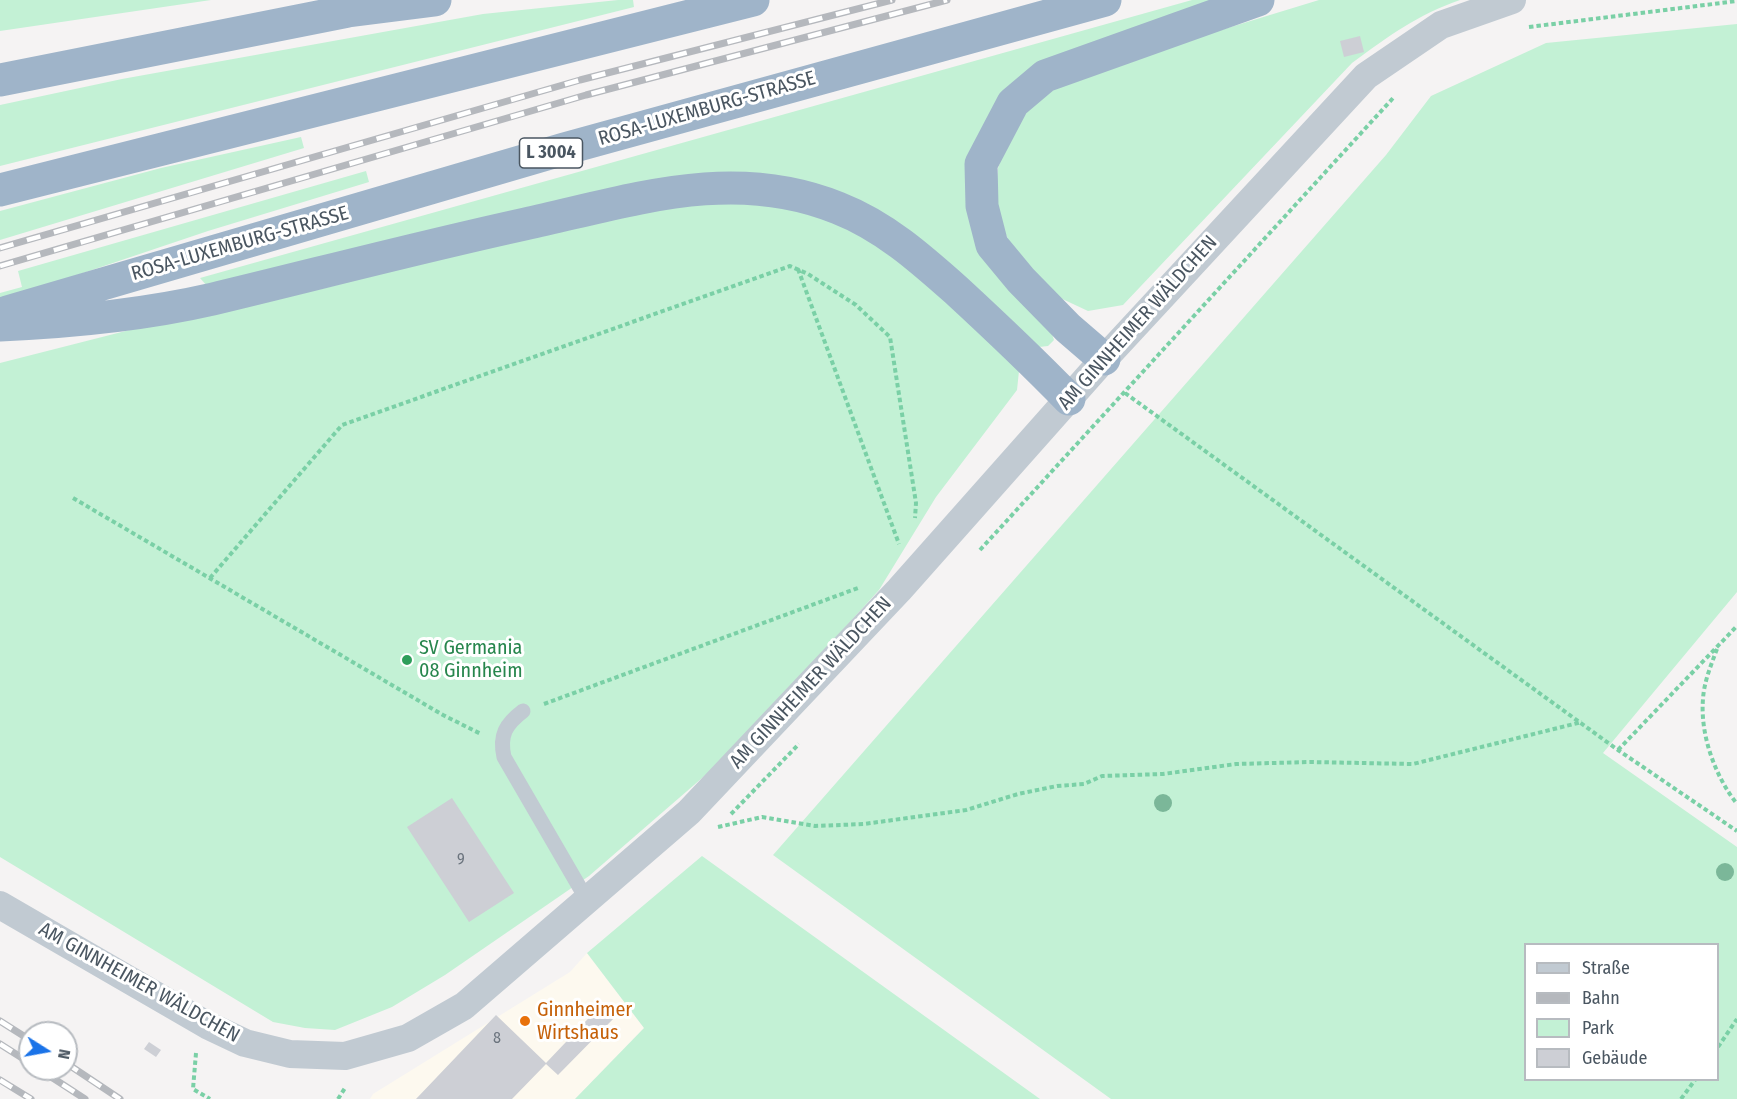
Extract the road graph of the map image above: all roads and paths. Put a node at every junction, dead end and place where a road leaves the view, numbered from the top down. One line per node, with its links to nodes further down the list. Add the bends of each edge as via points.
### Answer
1 (435, 0): 8 (highway, via 348,11)
2 (753, 0): 10 (highway)
3 (1105, 0): 12 (highway, ROSA-LUXEMBURG-STRASSE / L 3004, via 564,149)
4 (1258, 0): 14 (highway, via 1045,76 1013,103 981,164 982,206 992,244 1068,328)
5 (1512, 0): 14 (street, AM GINNHEIMER WÄLDCHEN, via 1441,26 1366,76)
6 (1737, 1): 7 (path)
7 (1521, 30)
8 (0, 80)
9 (1401, 92): 15 (path)
10 (0, 190)
11 (798, 269): 18 (path, via 856,304 890,337); 19 (path); 21 (path, via 790,266 342,425)
12 (0, 314)
13 (0, 325): 16 (highway, via 85,321 210,299 404,251 690,188 746,187 789,192 838,208 878,227 915,254 996,326)
14 (1104, 358): 16 (street, AM GINNHEIMER WÄLDCHEN)
15 (1125, 393): 20 (path); 26 (path)
16 (1070, 399): 32 (street, AM GINNHEIMER WÄLDCHEN, via 899,590 689,812)
17 (73, 498): 21 (path)
18 (915, 518)
19 (899, 546)
20 (972, 558)
21 (210, 578): 28 (path, via 443,715)
22 (868, 585): 25 (path)
23 (1737, 626): 24 (path)
24 (1718, 646): 29 (path); 30 (path, via 1703,698 1703,720 1715,768)
25 (524, 711): 28 (lane, via 503,731)
26 (1582, 722): 27 (path, via 1413,764 1247,764 1163,774 1102,776 1084,784 1018,794 966,810 864,824 815,826 762,817 708,829 738,810); 29 (path)
27 (803, 740)
28 (501, 744): 32 (lane, via 504,757)
29 (1618, 750): 31 (path)
30 (1737, 804)
31 (1737, 831)
32 (587, 900): 33 (street, AM GINNHEIMER WÄLDCHEN, via 464,1006 408,1038 337,1056 290,1054 245,1043)
33 (0, 905)
34 (1737, 1019): 35 (path)
35 (1719, 1046)
36 (194, 1058): 39 (path, via 193,1089)
37 (349, 1081): 40 (path)
38 (1694, 1081): 41 (path)
39 (210, 1099)
40 (339, 1099)
41 (1681, 1099)

